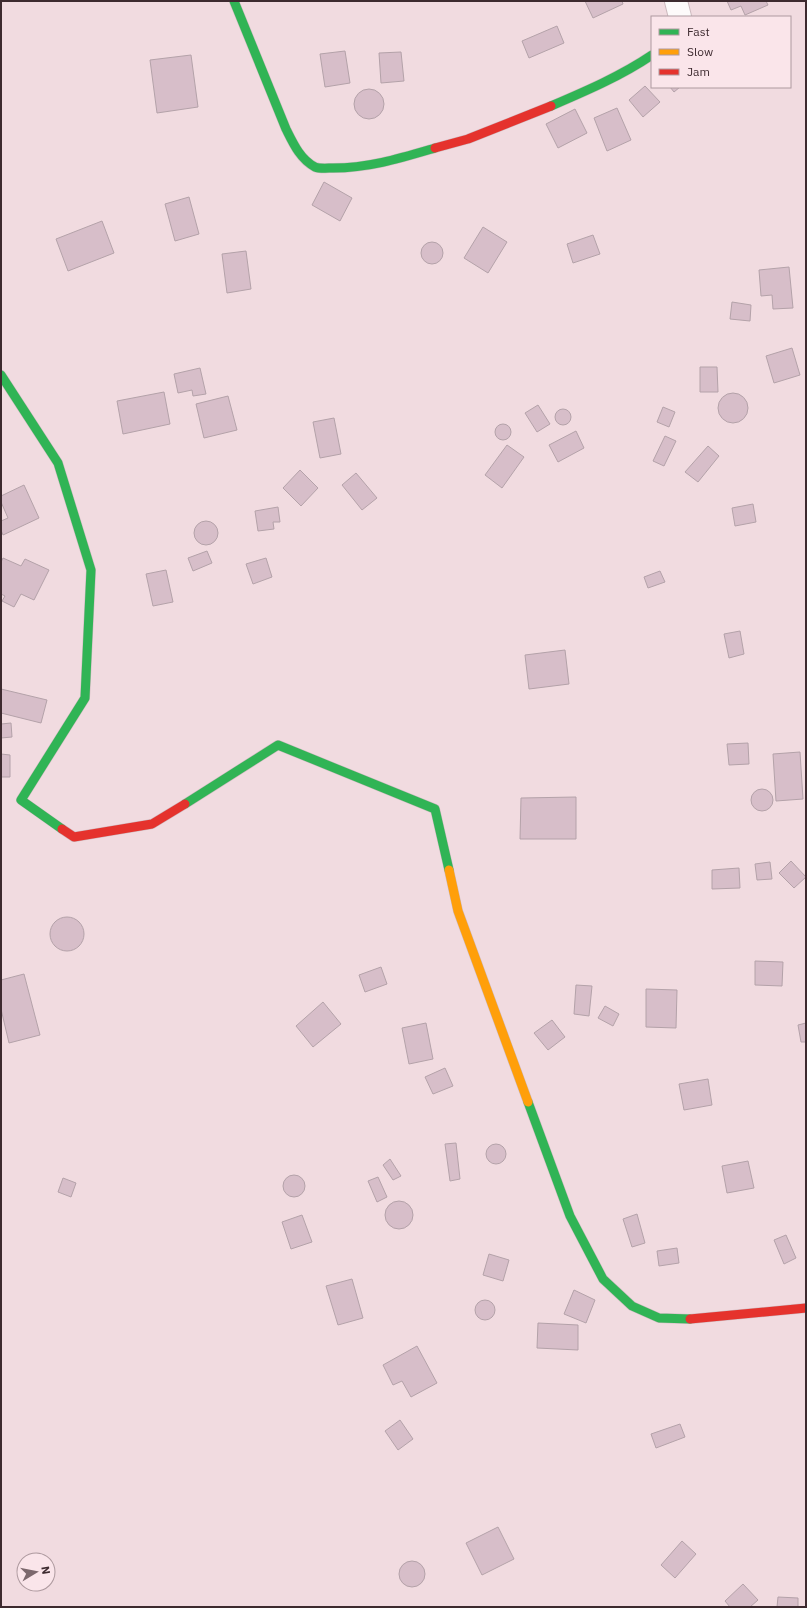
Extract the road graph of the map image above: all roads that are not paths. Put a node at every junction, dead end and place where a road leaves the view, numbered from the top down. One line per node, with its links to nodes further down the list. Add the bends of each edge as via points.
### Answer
1 (234, 1): 4 (street, via 286,129 305,160 317,168 354,168 370,165 468,139 591,89)
2 (676, 1): 3 (street)
3 (680, 16)
4 (651, 56)
5 (1, 375): 6 (street, via 58,463 91,570 85,698 21,800 74,837 152,824 278,745 435,809 458,911 570,1216 603,1279 632,1306 659,1318 694,1319)
6 (806, 1308)

